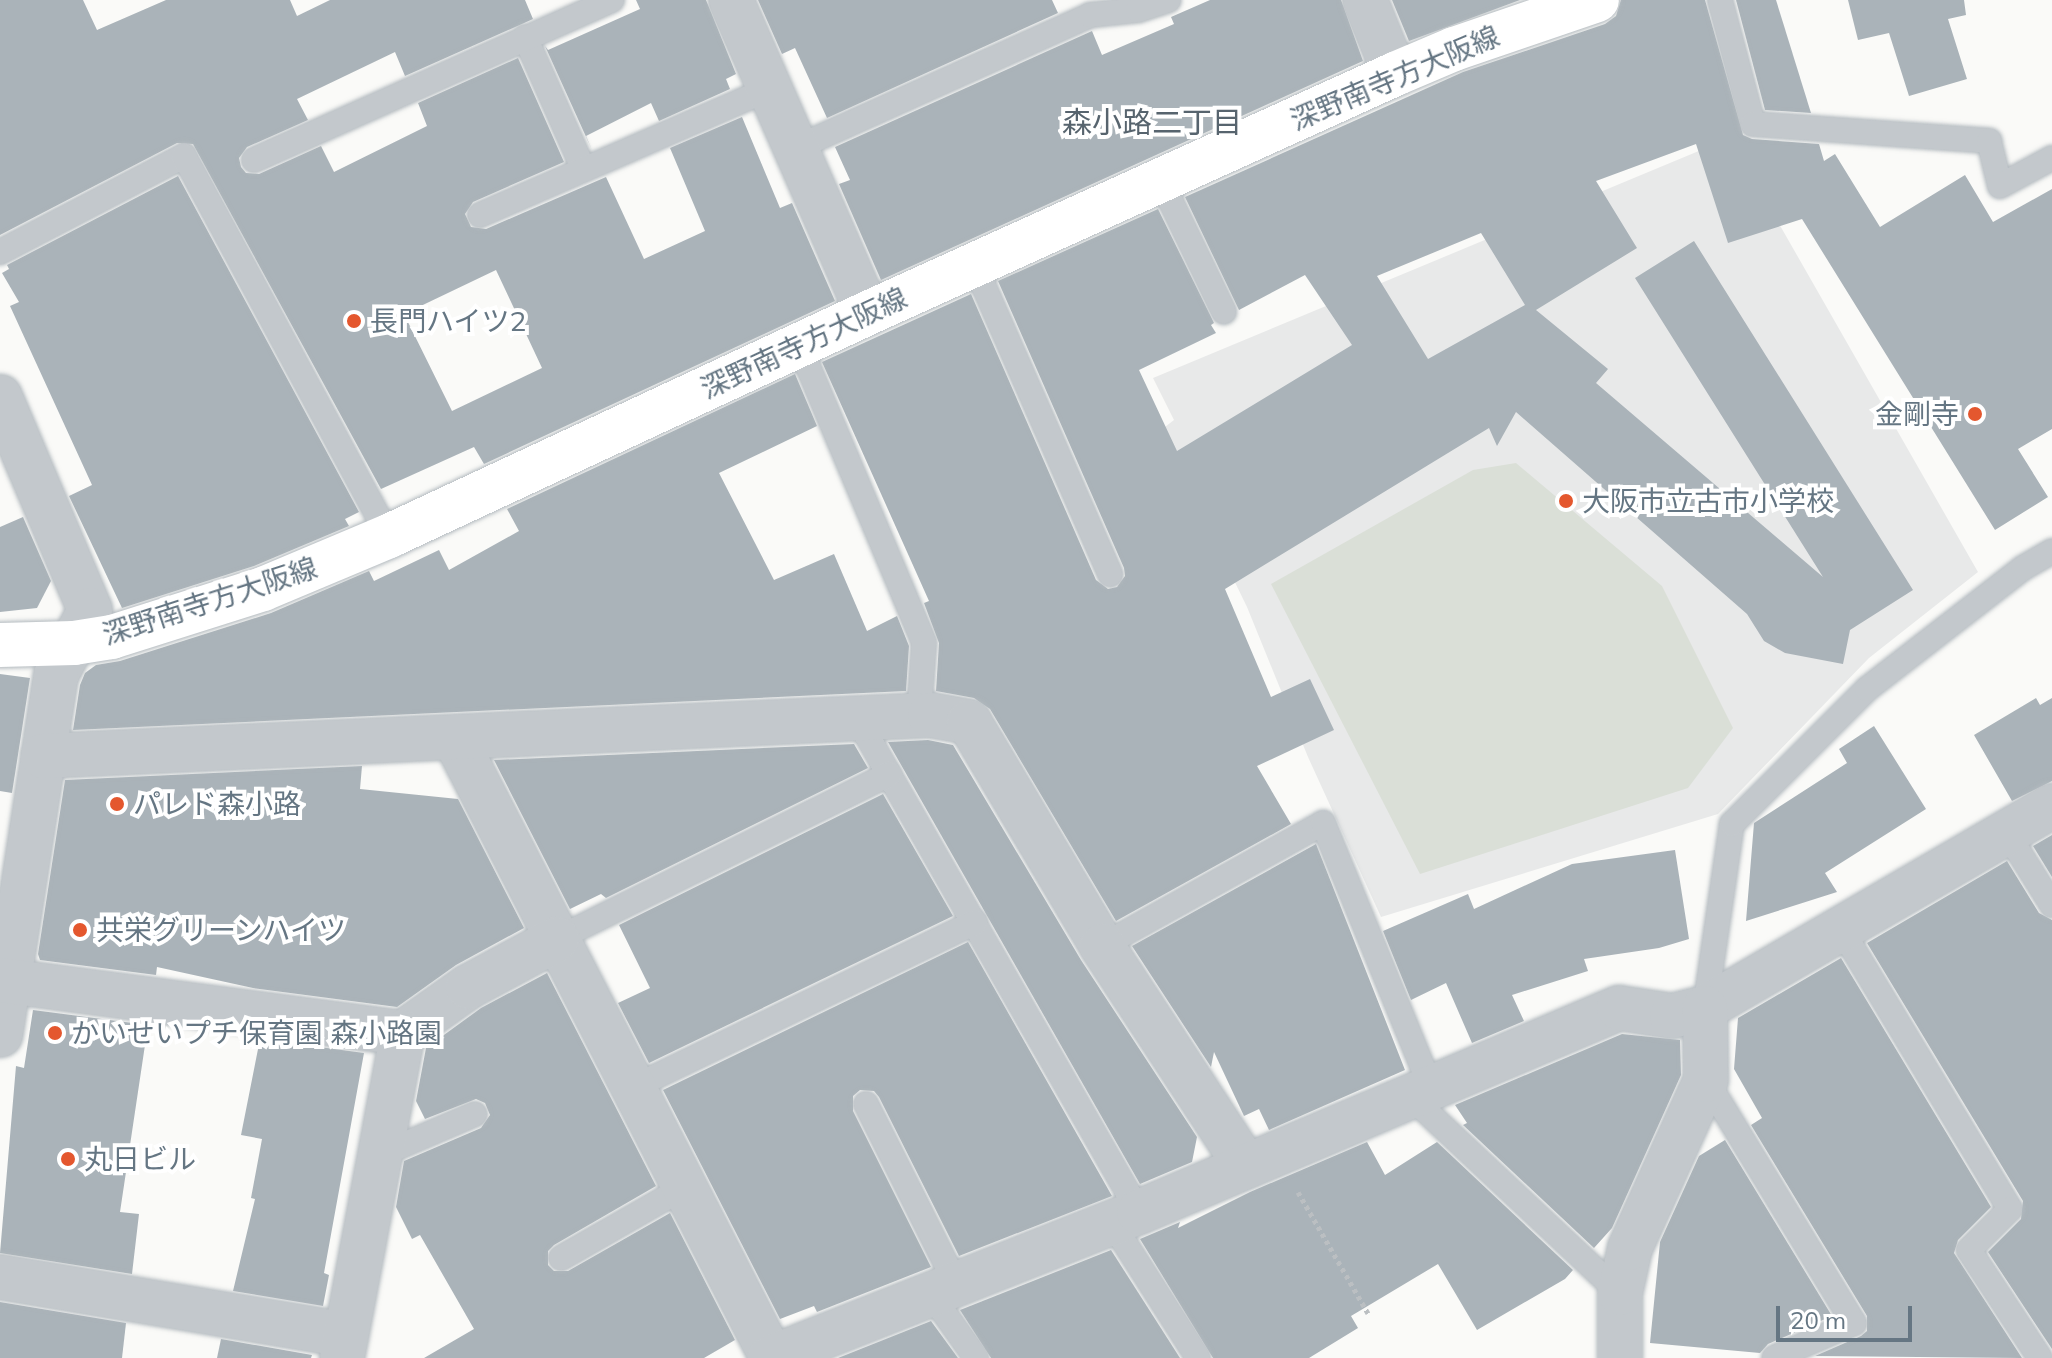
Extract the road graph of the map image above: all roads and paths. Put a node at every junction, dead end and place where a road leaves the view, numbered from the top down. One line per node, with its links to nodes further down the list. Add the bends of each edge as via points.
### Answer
1 (612, 0): 7 (lane)
2 (731, 0): 9 (street)
3 (1168, 0): 10 (lane, via 1138,10 1090,15)
4 (1365, 0): 8 (street)
5 (1597, 0): 8 (main road, 深野南寺方大阪線)
6 (1720, 0): 11 (lane, via 1753,124 1989,141 2000,186)
7 (525, 37): 12 (lane); 13 (lane)
8 (1395, 74): 14 (main road, 深野南寺方大阪線)
9 (771, 88): 10 (street); 13 (lane)
10 (796, 148): 19 (street)
11 (2052, 158)
12 (254, 160)
13 (584, 170): 15 (lane)
14 (1161, 181): 17 (main road, 深野南寺方大阪線); 18 (lane)
15 (480, 215)
16 (0, 252): 22 (lane, via 184,156)
17 (974, 264): 19 (main road, 深野南寺方大阪線); 24 (lane)
18 (1224, 312)
19 (868, 313): 20 (main road, 深野南寺方大阪線)
20 (799, 345): 22 (main road, 深野南寺方大阪線); 27 (lane, via 924,643)
21 (0, 397): 25 (street, via 90,610)
22 (389, 536): 25 (main road, 深野南寺方大阪線, via 263,589 112,637)
23 (2052, 551): 40 (lane, via 1867,689 1732,824)
24 (1110, 574)
25 (74, 643): 26 (main road, 深野南寺方大阪線); 30 (street, via 56,675)
26 (0, 645)
27 (919, 715): 28 (street); 38 (street, via 969,722)
28 (858, 720): 29 (street); 31 (lane)
29 (454, 737): 30 (street); 37 (street)
30 (43, 756): 39 (street)
31 (889, 774): 35 (lane); 37 (lane)
32 (2052, 806): 33 (street)
33 (2007, 833): 34 (lane); 36 (street)
34 (2052, 905)
35 (975, 922): 44 (lane); 51 (lane)
36 (1841, 929): 40 (street); 64 (lane, via 2010,1209 1969,1250)
37 (557, 939): 41 (street, via 468,987); 44 (street)
38 (1102, 946): 45 (lane, via 1323,823); 49 (street)
39 (4, 980): 41 (street); 42 (street)
40 (1705, 1008): 43 (street); 45 (street, via 1672,1016 1619,1008)
41 (403, 1033): 48 (street)
42 (0, 1035)
43 (1706, 1080): 55 (street, via 1630,1248); 63 (lane, via 1854,1323)
44 (634, 1087): 50 (street)
45 (1422, 1094): 49 (street); 55 (lane)
46 (866, 1104): 54 (lane)
47 (475, 1114): 48 (lane)
48 (380, 1155): 57 (street)
49 (1262, 1159): 51 (street); 56 (path, via 1319,1233)
50 (685, 1187): 52 (lane); 58 (street)
51 (1126, 1218): 54 (street); 60 (lane)
52 (561, 1258)
53 (0, 1277): 57 (street)
54 (943, 1289): 58 (street); 59 (lane)
55 (1620, 1293): 61 (street)
56 (1368, 1313)
57 (344, 1346)
58 (771, 1358)
59 (976, 1358)
60 (1198, 1358)
61 (1620, 1358): 62 (lane)
62 (1645, 1358)
63 (1774, 1358)
64 (2040, 1358)

